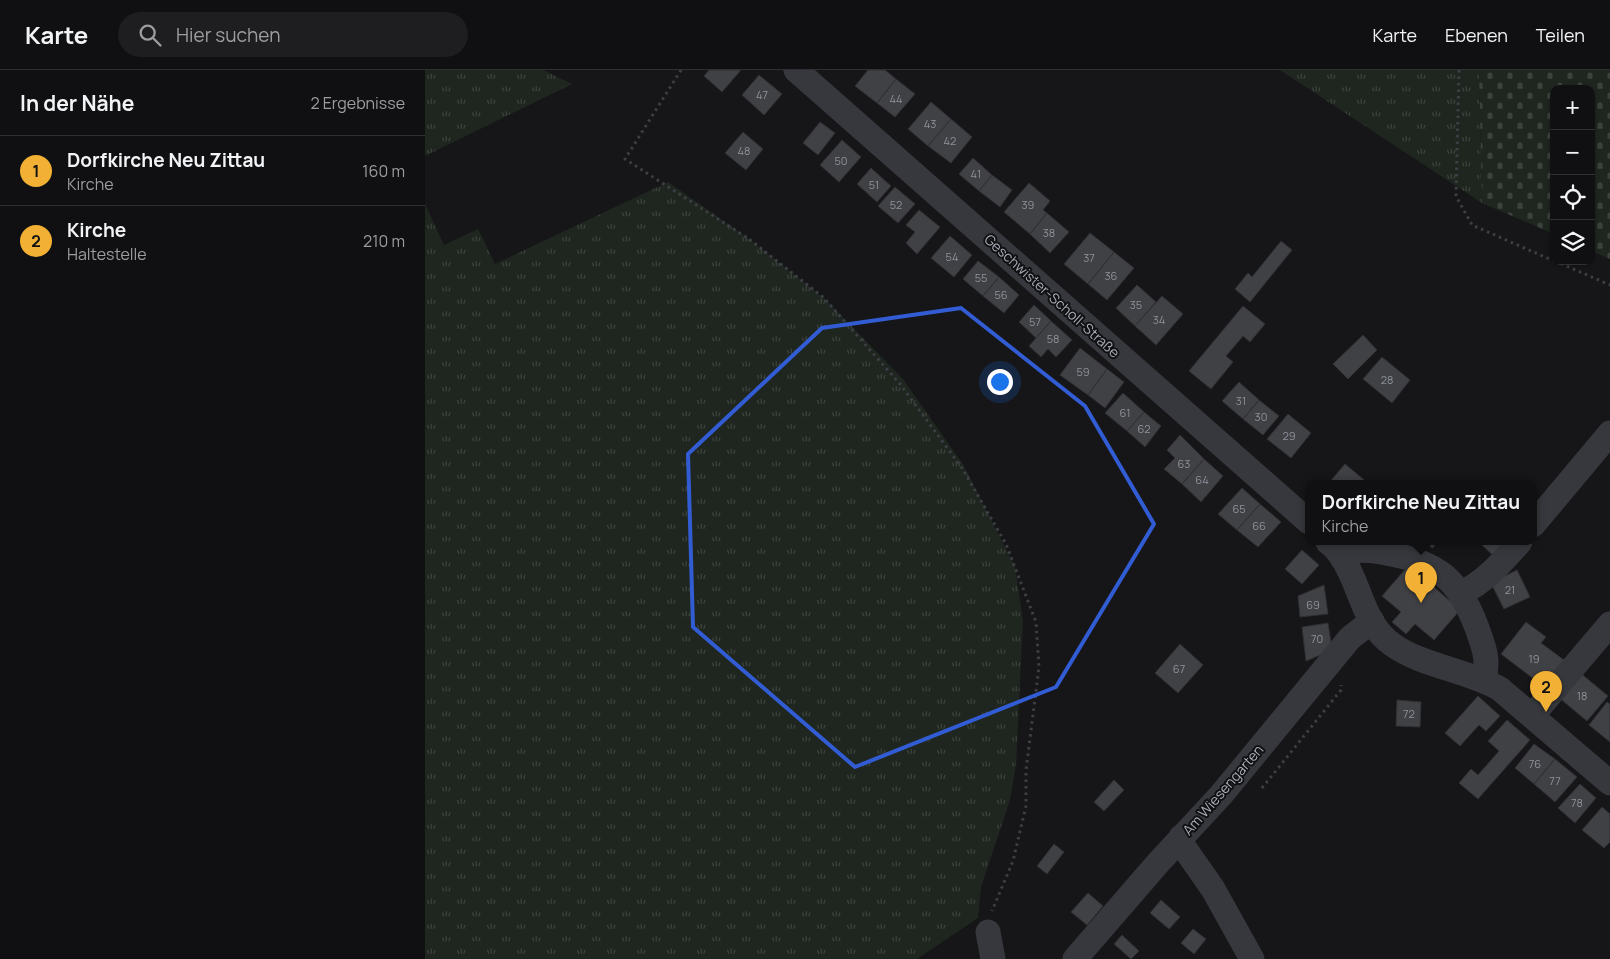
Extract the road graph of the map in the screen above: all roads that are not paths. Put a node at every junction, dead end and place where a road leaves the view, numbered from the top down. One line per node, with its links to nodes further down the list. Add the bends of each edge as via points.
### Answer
1 (796, 70): 3 (street, Geschwister-Scholl-Straße)
2 (1610, 433): 4 (street)
3 (1305, 518)
4 (1537, 520)
5 (1517, 545): 7 (street, via 1470,589)
6 (1335, 549): 7 (street, via 1362,549 1412,557 1448,577); 8 (street)
7 (1461, 593): 10 (street, via 1487,657)
8 (1372, 622): 10 (street, via 1393,645); 13 (street, Am Wiesengarten, via 1350,638 1226,789)
9 (1610, 624): 11 (street)
10 (1484, 680): 11 (street)
11 (1532, 716): 12 (street)
12 (1610, 783)
13 (1181, 837): 16 (street, Am Wiesengarten); 17 (street, via 1183,846 1213,889)
14 (988, 932): 15 (street)
15 (993, 959)
16 (1075, 959)
17 (1252, 959)

